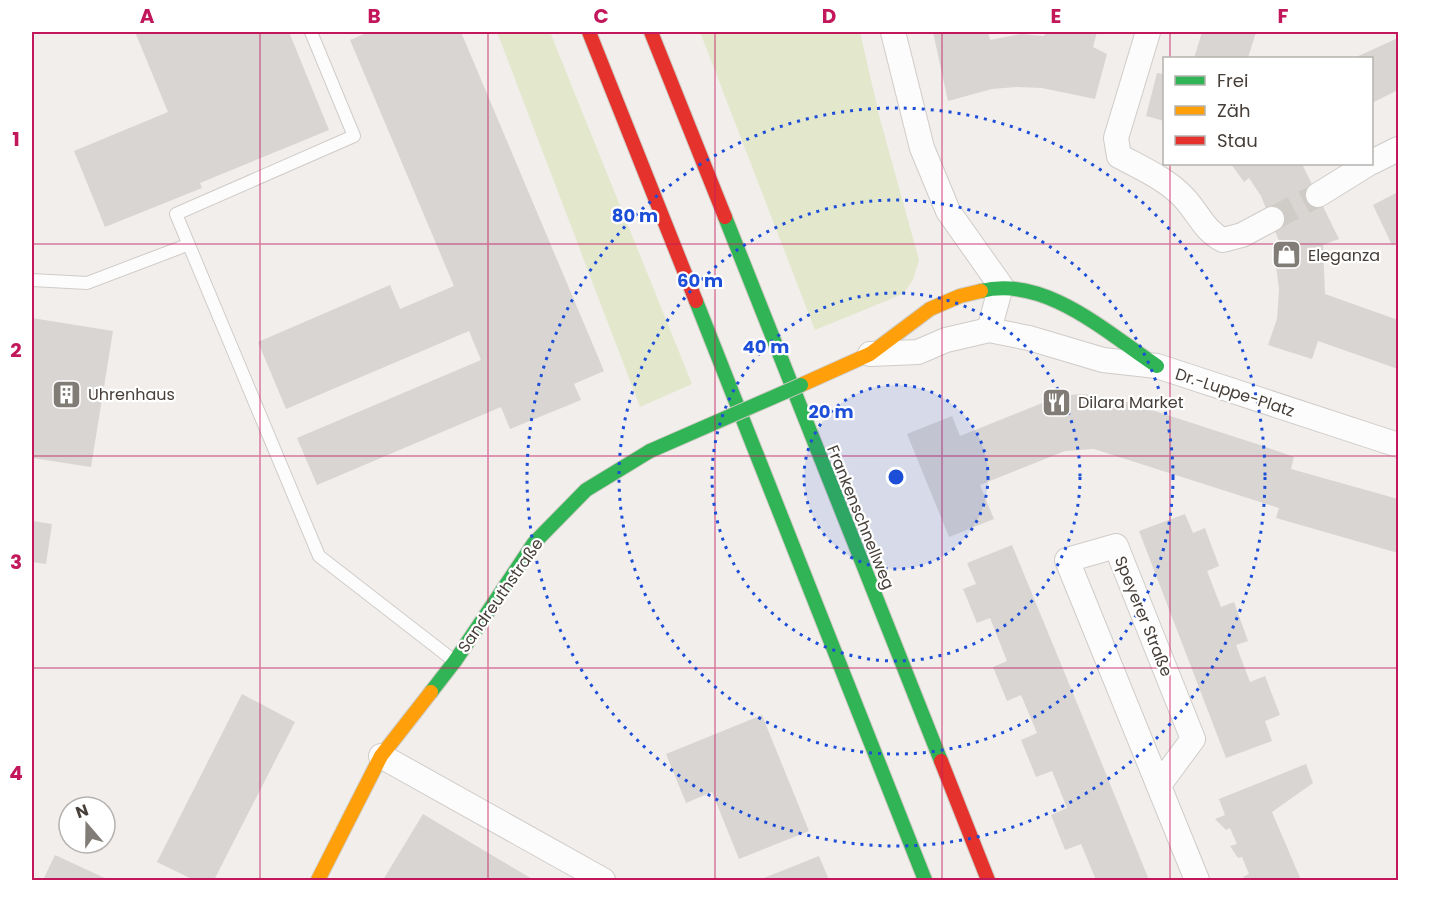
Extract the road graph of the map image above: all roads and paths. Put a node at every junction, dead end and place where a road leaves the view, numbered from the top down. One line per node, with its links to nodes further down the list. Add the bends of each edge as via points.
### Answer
1 (589, 32): 23 (main road)
2 (651, 32): 24 (main road, Frankenschnellweg)
3 (892, 32): 13 (street, via 922,148 948,211)
4 (1148, 32): 10 (street, via 1116,138 1119,156 1185,198 1210,234 1224,240)
5 (316, 33): 11 (lane, via 354,136 176,214)
6 (1398, 149): 7 (street)
7 (1373, 162)
8 (1367, 165): 9 (street)
9 (1318, 195)
10 (1272, 219)
11 (187, 246): 12 (lane, via 87,283); 18 (lane, via 319,556)
12 (32, 280)
13 (1001, 286): 14 (street); 15 (main road, Sandreuthstraße, via 960,296 930,309); 16 (main road, Dr.-Luppe-Platz, via 1057,300)
14 (989, 330): 15 (street, Sandreuthstraße, via 946,340 918,352); 16 (street, Dr.-Luppe-Platz, via 1103,360)
15 (870, 354): 18 (main road, Sandreuthstraße, bridge, via 650,451 586,489 534,543)
16 (1157, 366): 17 (street, Dr.-Luppe-Platz)
17 (1398, 445)
18 (455, 661): 19 (main road, Sandreuthstraße)
19 (381, 756): 21 (main road, Sandreuthstraße); 22 (street)
20 (1159, 785): 20 (street, Speyerer Straße, via 1089,614 1067,560 1116,546 1193,739); 25 (street, Speyerer Straße)
21 (318, 880)
22 (603, 880)
23 (925, 880)
24 (988, 880)
25 (1197, 880)

